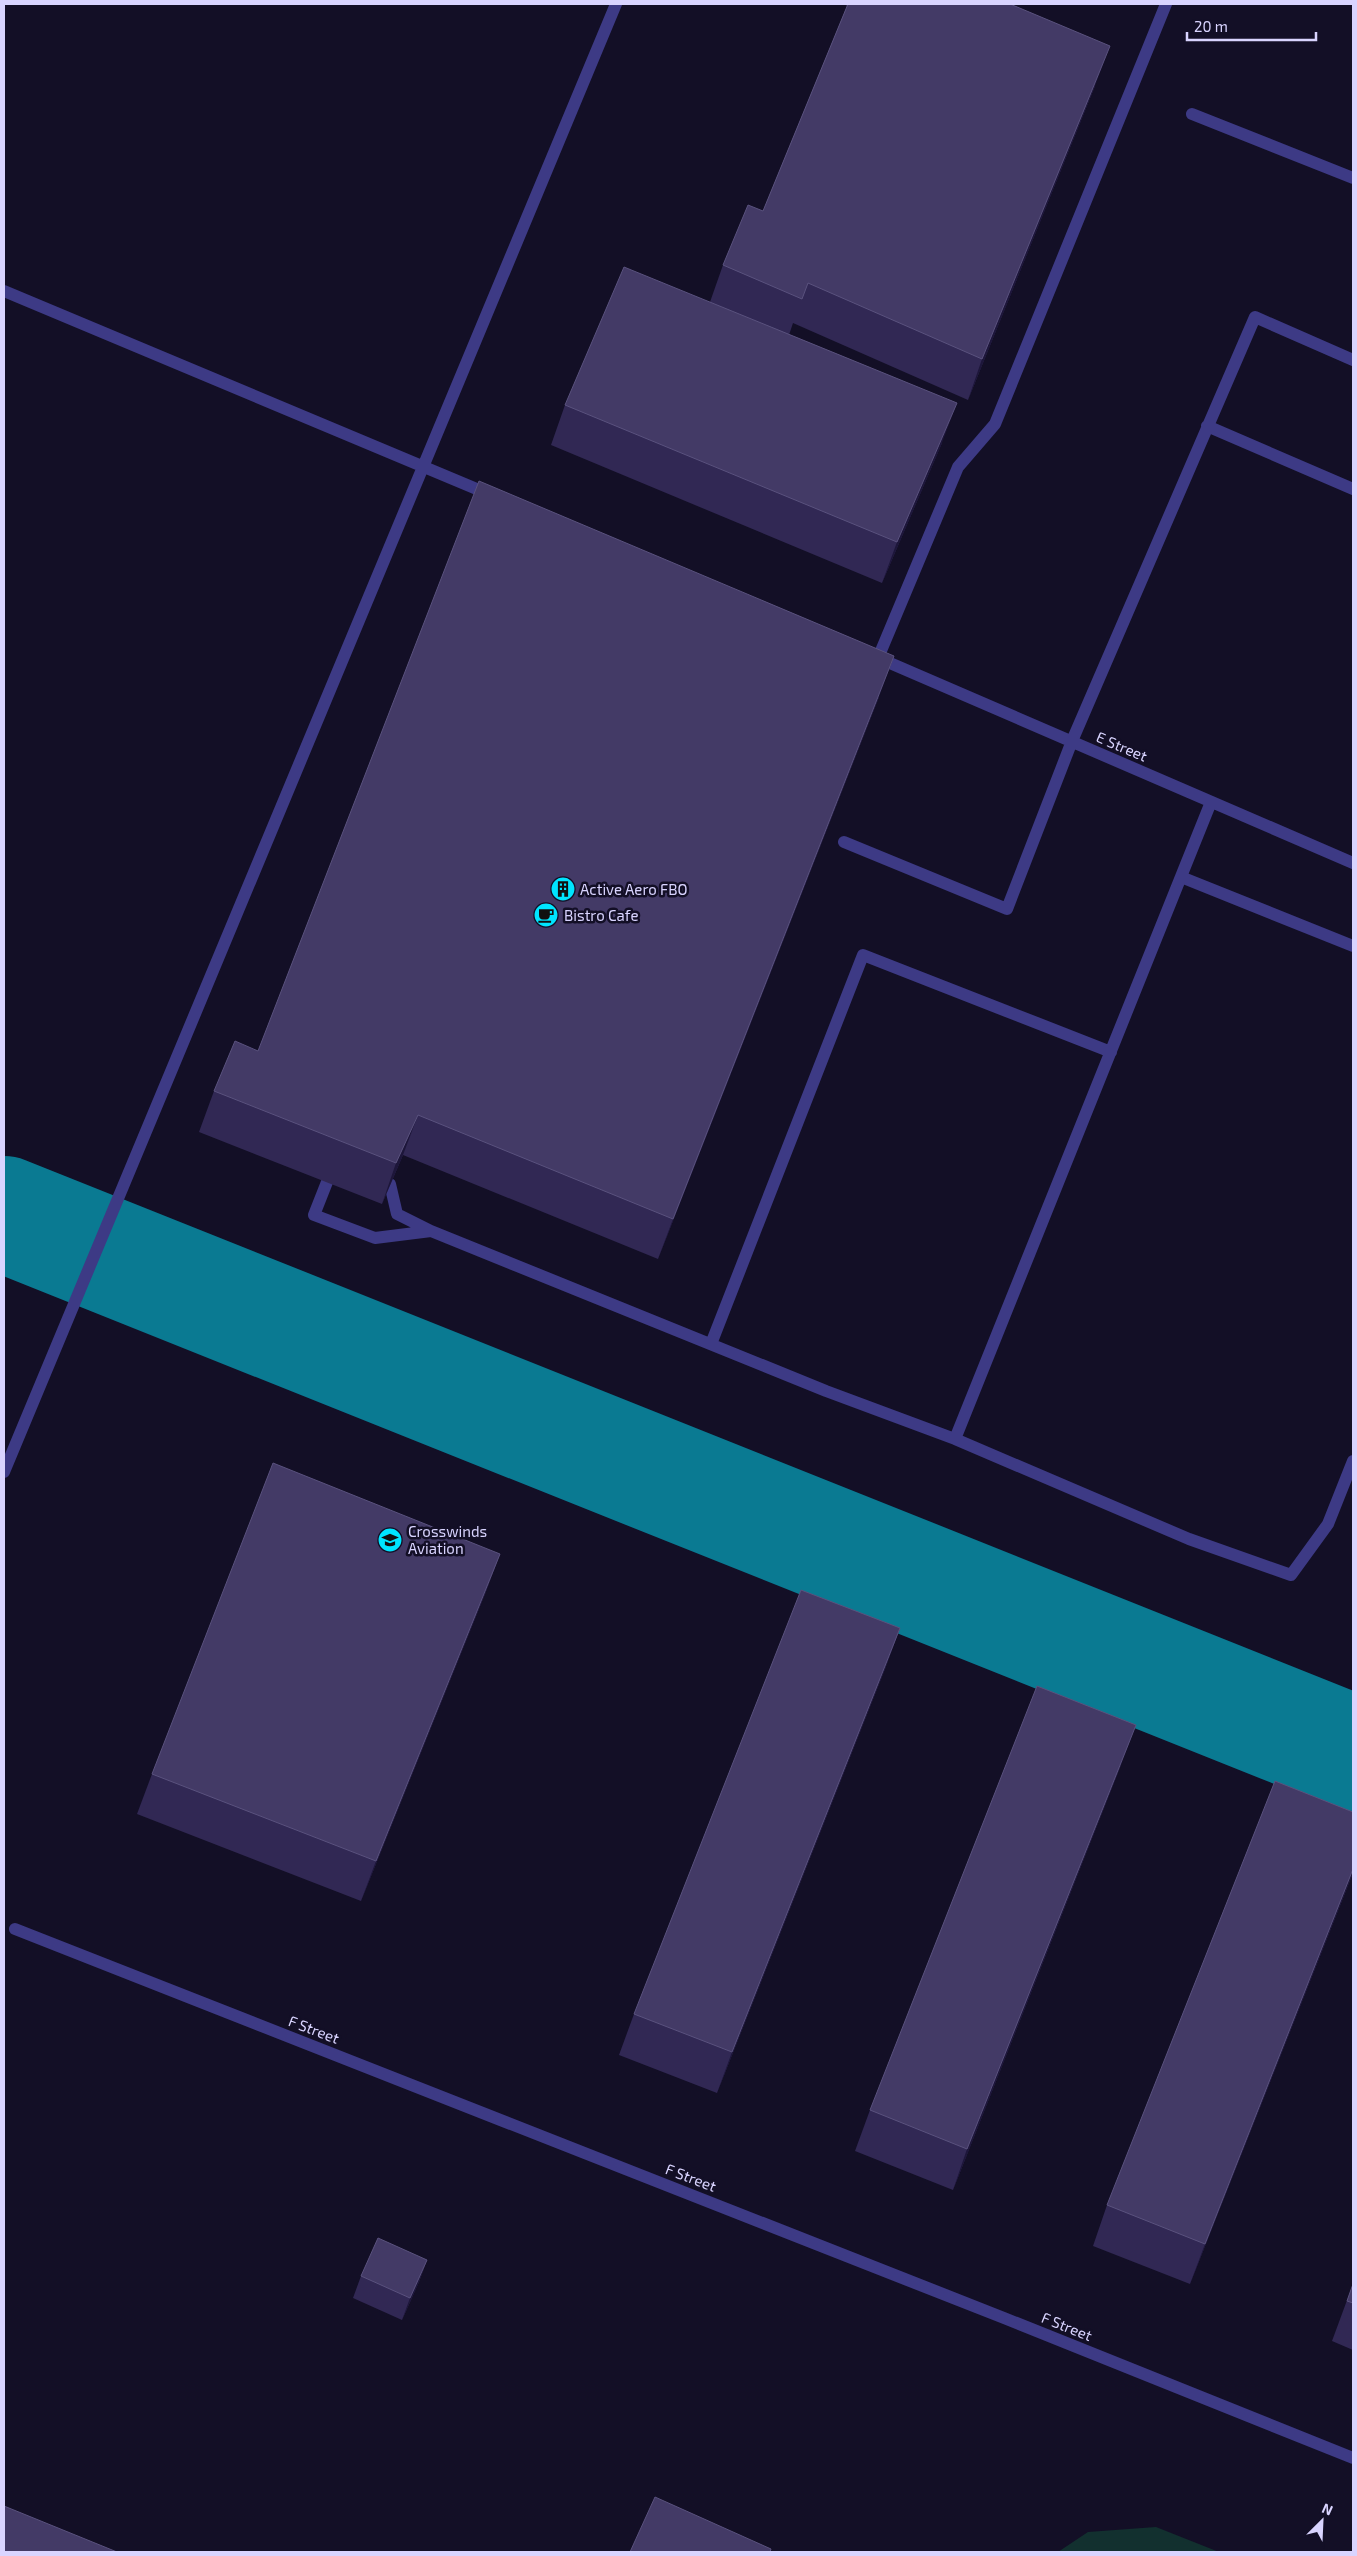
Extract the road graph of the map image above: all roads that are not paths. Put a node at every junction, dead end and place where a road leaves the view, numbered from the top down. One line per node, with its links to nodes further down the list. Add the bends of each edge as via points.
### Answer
1 (616, 4): 8 (street)
2 (1166, 4): 12 (street, via 995,424 958,467)
3 (1192, 114): 4 (street)
4 (1353, 178)
5 (4, 290): 8 (street)
6 (1353, 360): 7 (street, via 1255,317)
7 (1208, 426): 9 (street); 13 (street)
8 (422, 466): 10 (street); 26 (street)
9 (1353, 489)
10 (504, 501)
11 (860, 650): 12 (street, E Street)
12 (878, 658): 13 (street, E Street)
13 (1072, 742): 14 (street, E Street); 15 (street, via 1007,909)
14 (1211, 802): 16 (street, E Street); 17 (street)
15 (844, 842)
16 (1353, 863)
17 (1181, 877): 18 (street); 19 (street)
18 (1353, 946)
19 (1110, 1052): 23 (street, via 863,955); 24 (street)
20 (327, 1182): 22 (street, via 314,1215 375,1238)
21 (390, 1184): 22 (street, via 397,1214)
22 (431, 1231): 23 (street)
23 (711, 1344): 24 (street)
24 (955, 1439): 25 (street, via 1189,1539 1292,1575 1328,1524)
25 (1353, 1462)
26 (4, 1472)
27 (15, 1928): 28 (street, F Street)
28 (1353, 2458)

